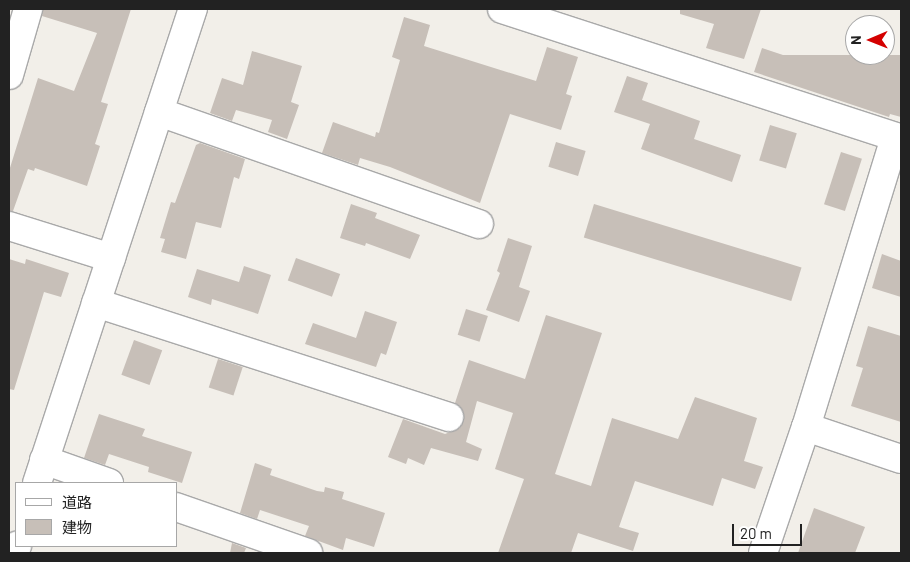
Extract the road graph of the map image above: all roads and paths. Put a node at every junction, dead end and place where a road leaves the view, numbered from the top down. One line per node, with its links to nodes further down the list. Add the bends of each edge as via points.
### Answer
1 (28, 9): 4 (street)
2 (193, 9): 5 (street)
3 (502, 9): 6 (street)
4 (9, 75)
5 (159, 112): 7 (street); 9 (street)
6 (898, 138): 12 (street)
7 (479, 224)
8 (9, 226): 9 (street)
9 (111, 258): 10 (street)
10 (96, 303): 11 (street); 14 (street)
11 (449, 417)
12 (806, 427): 13 (street); 18 (street)
13 (901, 459)
14 (41, 472): 15 (street)
15 (103, 482)
16 (178, 508): 17 (street)
17 (308, 553)
18 (764, 553)

